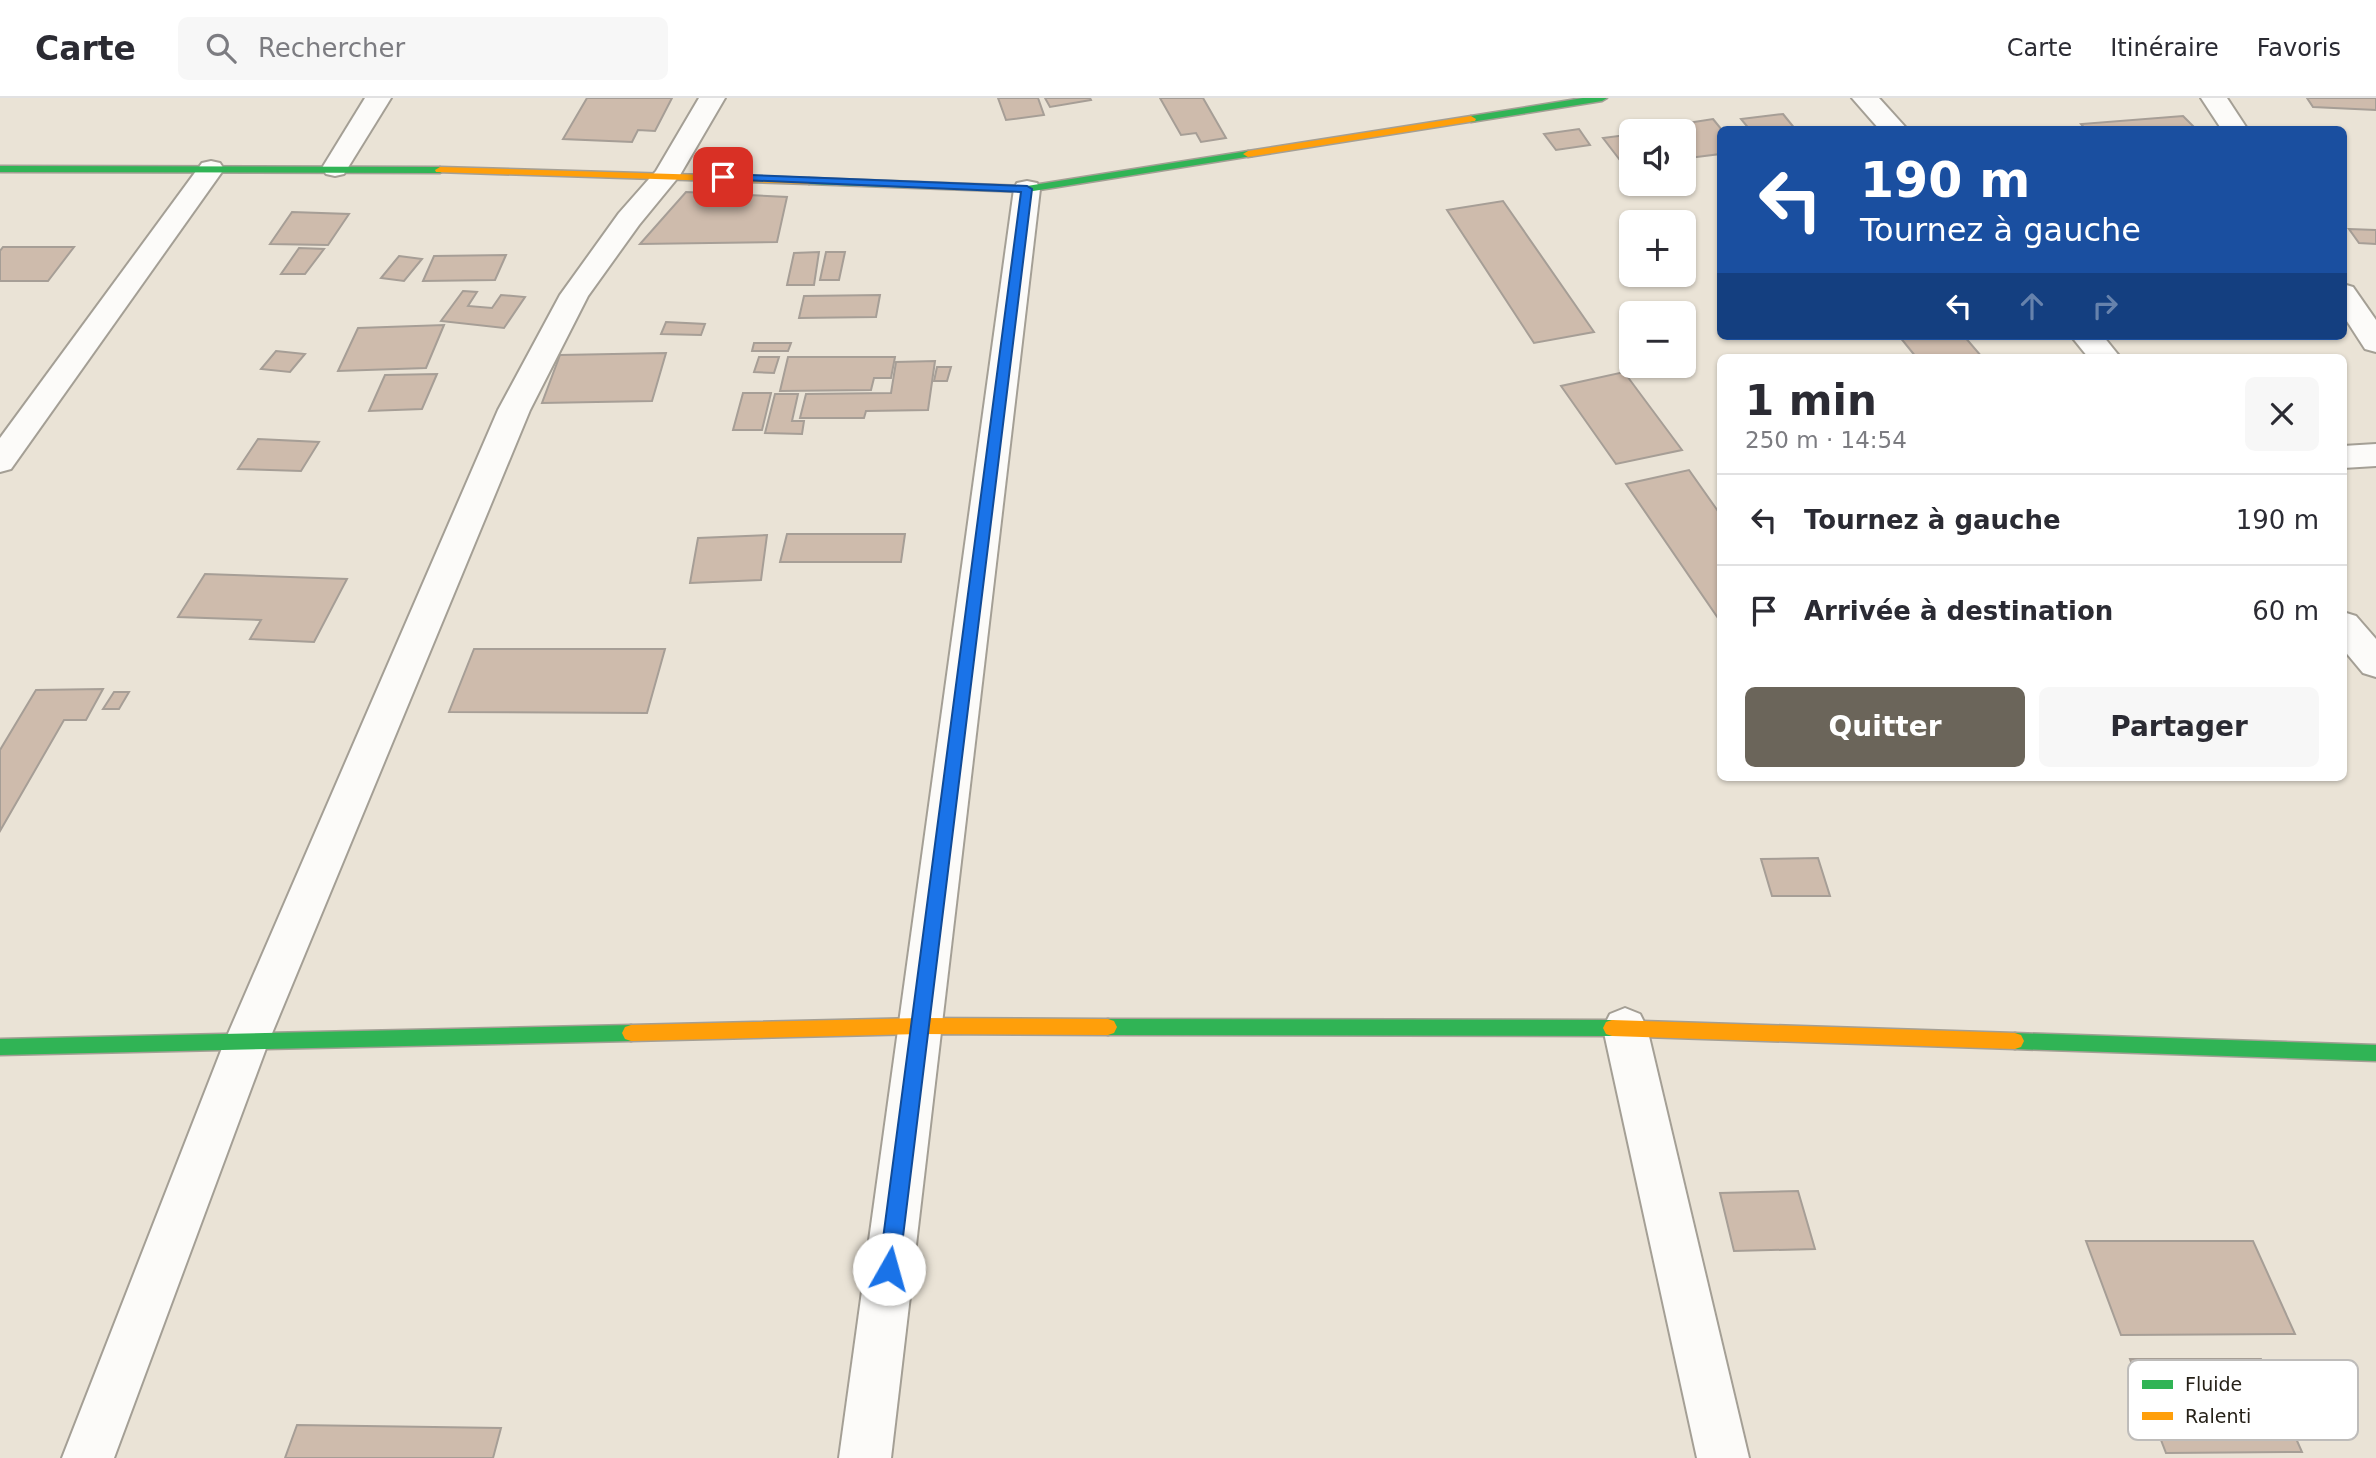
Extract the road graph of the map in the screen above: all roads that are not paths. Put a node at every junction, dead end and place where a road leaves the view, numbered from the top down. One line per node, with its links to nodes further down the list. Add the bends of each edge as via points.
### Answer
1 (378, 98): 8 (street)
2 (712, 98): 11 (street)
3 (1602, 98): 12 (street)
4 (1865, 98): 6 (street)
5 (2214, 98): 7 (street)
6 (1891, 126)
7 (2232, 126)
8 (335, 168): 10 (street); 11 (street)
9 (0, 169): 10 (street)
10 (211, 169): 19 (street)
11 (667, 175): 12 (street); 24 (street, via 574,295 514,410)
12 (1027, 189): 22 (street)
13 (2347, 299): 15 (street)
14 (2090, 340): 16 (street)
15 (2376, 342)
16 (2102, 354)
17 (2376, 456): 18 (street)
18 (2347, 457)
19 (0, 461)
20 (2347, 630): 21 (street)
21 (2376, 663)
22 (920, 1026): 23 (street); 24 (street); 28 (street)
23 (1625, 1028): 26 (street); 29 (street)
24 (246, 1043): 25 (street); 27 (street)
25 (0, 1047)
26 (2376, 1054)
27 (88, 1458)
28 (865, 1458)
29 (1723, 1458)

